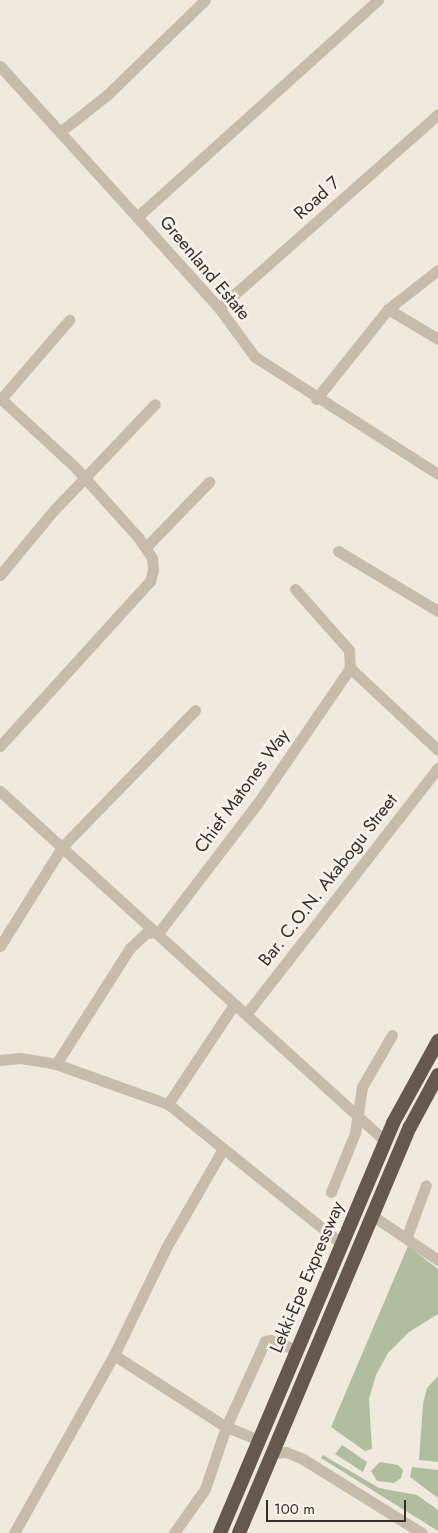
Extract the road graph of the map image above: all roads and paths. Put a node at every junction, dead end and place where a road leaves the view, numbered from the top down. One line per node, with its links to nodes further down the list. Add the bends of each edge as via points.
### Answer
1 (205, 0): 5 (street, via 107,95)
2 (378, 0): 6 (street, Greenland Estate)
3 (0, 66): 5 (street)
4 (438, 114): 8 (street, Road 7)
5 (60, 132): 6 (street)
6 (138, 217): 8 (street, Greenland Estate)
7 (438, 270): 9 (street)
8 (219, 308): 13 (street, Greenland Estate, via 256,357)
9 (388, 308): 11 (street); 13 (street)
10 (69, 320): 12 (street)
11 (438, 339)
12 (0, 399): 16 (street)
13 (316, 399): 15 (street, Greenland Estate)
14 (155, 404): 16 (street)
15 (438, 474)
16 (83, 478): 18 (street); 20 (street)
17 (209, 482): 18 (street)
18 (146, 547): 25 (street, via 152,558 150,581)
19 (338, 551): 22 (street)
20 (0, 575)
21 (295, 589): 23 (street, via 349,650)
22 (438, 611)
23 (350, 668): 26 (street); 30 (street, Chief Matones Way, via 257,804)
24 (195, 710): 29 (street)
25 (0, 746)
26 (438, 750)
27 (438, 768): 33 (street, Bar. C.O.N. Akabogu Street)
28 (0, 792): 29 (street)
29 (62, 847): 30 (street); 31 (street)
30 (159, 932): 32 (street); 37 (street, via 137,938)
31 (0, 946)
32 (233, 1006): 33 (street); 39 (street)
33 (247, 1013): 40 (street)
34 (392, 1035): 40 (street, via 362,1087)
35 (438, 1041): 41 (highway, Lekki-Epe Expressway)
36 (0, 1060): 37 (street, via 20,1058)
37 (56, 1064): 39 (street)
38 (438, 1075): 45 (highway, Lekki-Epe Expressway, via 410,1127)
39 (168, 1104): 42 (street)
40 (356, 1113): 41 (street); 44 (street, via 355,1133)
41 (386, 1141): 47 (highway, Lekki-Epe Expressway)
42 (223, 1149): 47 (street); 50 (street, via 167,1246)
43 (426, 1185): 46 (street)
44 (331, 1192)
45 (373, 1216): 46 (street); 53 (highway, Lekki-Epe Expressway)
46 (406, 1236): 48 (street)
47 (342, 1244): 49 (highway, Lekki-Epe Expressway)
48 (438, 1260)
49 (297, 1350): 51 (street, via 265,1341); 52 (highway, Lekki-Epe Expressway)
50 (114, 1355): 51 (street); 54 (street)
51 (226, 1426): 52 (street); 55 (street, via 205,1489)
52 (259, 1440): 56 (highway, Lekki-Epe Expressway)
53 (273, 1453): 57 (highway, Lekki-Epe Expressway); 58 (street, via 286,1452 303,1459)
54 (14, 1533)
55 (174, 1533)
56 (220, 1533)
57 (239, 1533)
58 (422, 1533)

